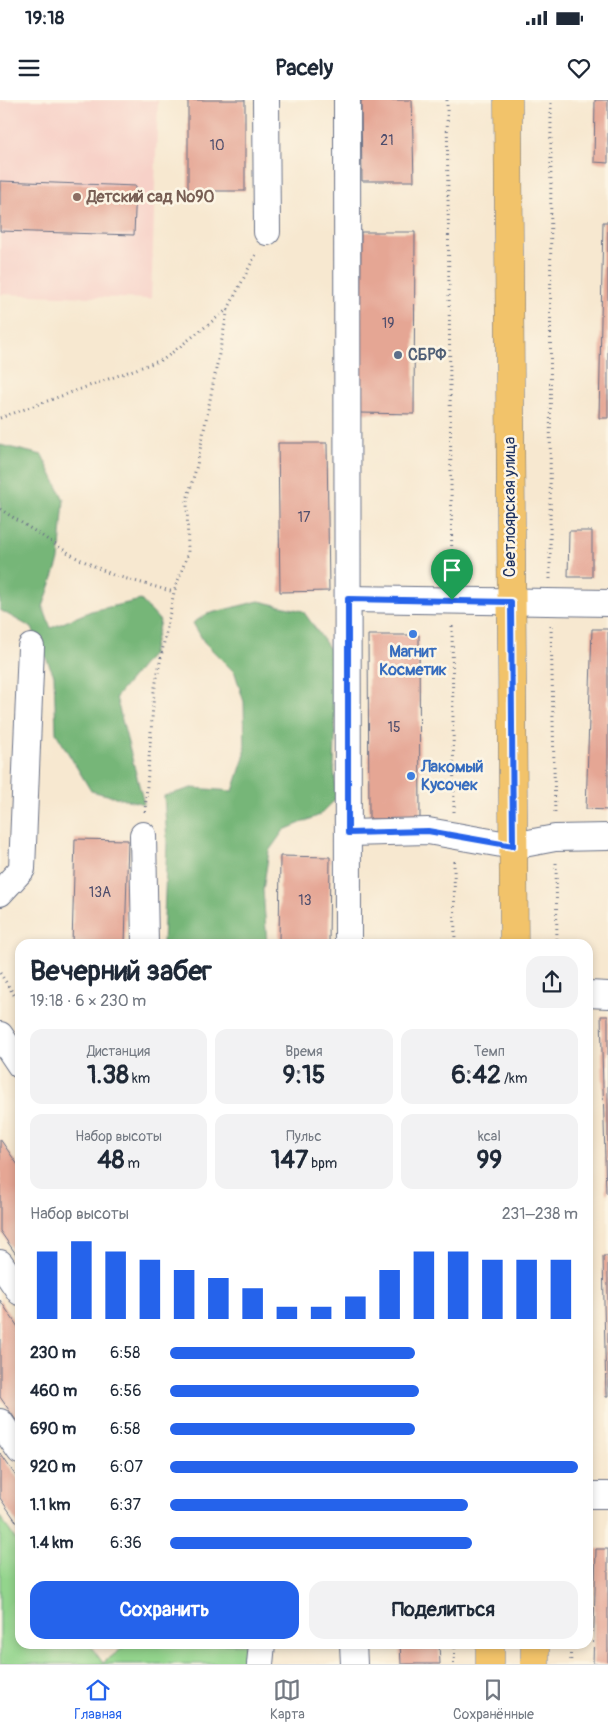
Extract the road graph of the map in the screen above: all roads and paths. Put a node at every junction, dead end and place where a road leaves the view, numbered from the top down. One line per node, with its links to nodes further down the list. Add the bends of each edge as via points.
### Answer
1 (266, 100): 6 (street)
2 (347, 100): 11 (street)
3 (447, 100): 12 (path)
4 (508, 100): 13 (main road, Светлоярская улица)
5 (551, 100): 14 (path)
6 (267, 232): 7 (path)
7 (228, 309): 8 (path, via 164,359); 10 (path, via 187,500 188,553)
8 (0, 418)
9 (0, 508): 10 (path, via 82,561 113,575)
10 (174, 592): 18 (path, via 154,692)
11 (348, 599): 12 (street); 17 (street)
12 (452, 600): 13 (street); 19 (path)
13 (511, 602): 14 (street); 22 (main road, Светлоярская улица)
14 (550, 602): 15 (street); 21 (path)
15 (608, 603)
16 (31, 648): 23 (street, via 22,869)
17 (348, 833): 19 (street, via 428,831); 25 (street)
18 (144, 835): 24 (street)
19 (454, 836): 22 (street); 26 (path)
20 (608, 837): 21 (street)
21 (555, 838): 22 (street); 28 (path)
22 (513, 846): 27 (main road, Светлоярская улица)
23 (0, 893)
24 (145, 939)
25 (348, 939)
26 (455, 939)
27 (514, 939)
28 (557, 939)
29 (0, 973): 32 (path)
30 (593, 994): 31 (street)
31 (608, 995)
32 (15, 996)
33 (0, 1035): 34 (street)
34 (15, 1058)
35 (0, 1262): 36 (street)
36 (15, 1284)
37 (0, 1422): 38 (street)
38 (15, 1444)
39 (593, 1495): 40 (street)
40 (608, 1495)
41 (262, 1649): 47 (street)
42 (353, 1649): 48 (street)
43 (455, 1649): 49 (path)
44 (490, 1649): 50 (main road)
45 (535, 1649): 51 (main road)
46 (570, 1649): 52 (path)
47 (260, 1664)
48 (354, 1664)
49 (454, 1664)
50 (490, 1664)
51 (535, 1664)
52 (571, 1664)

